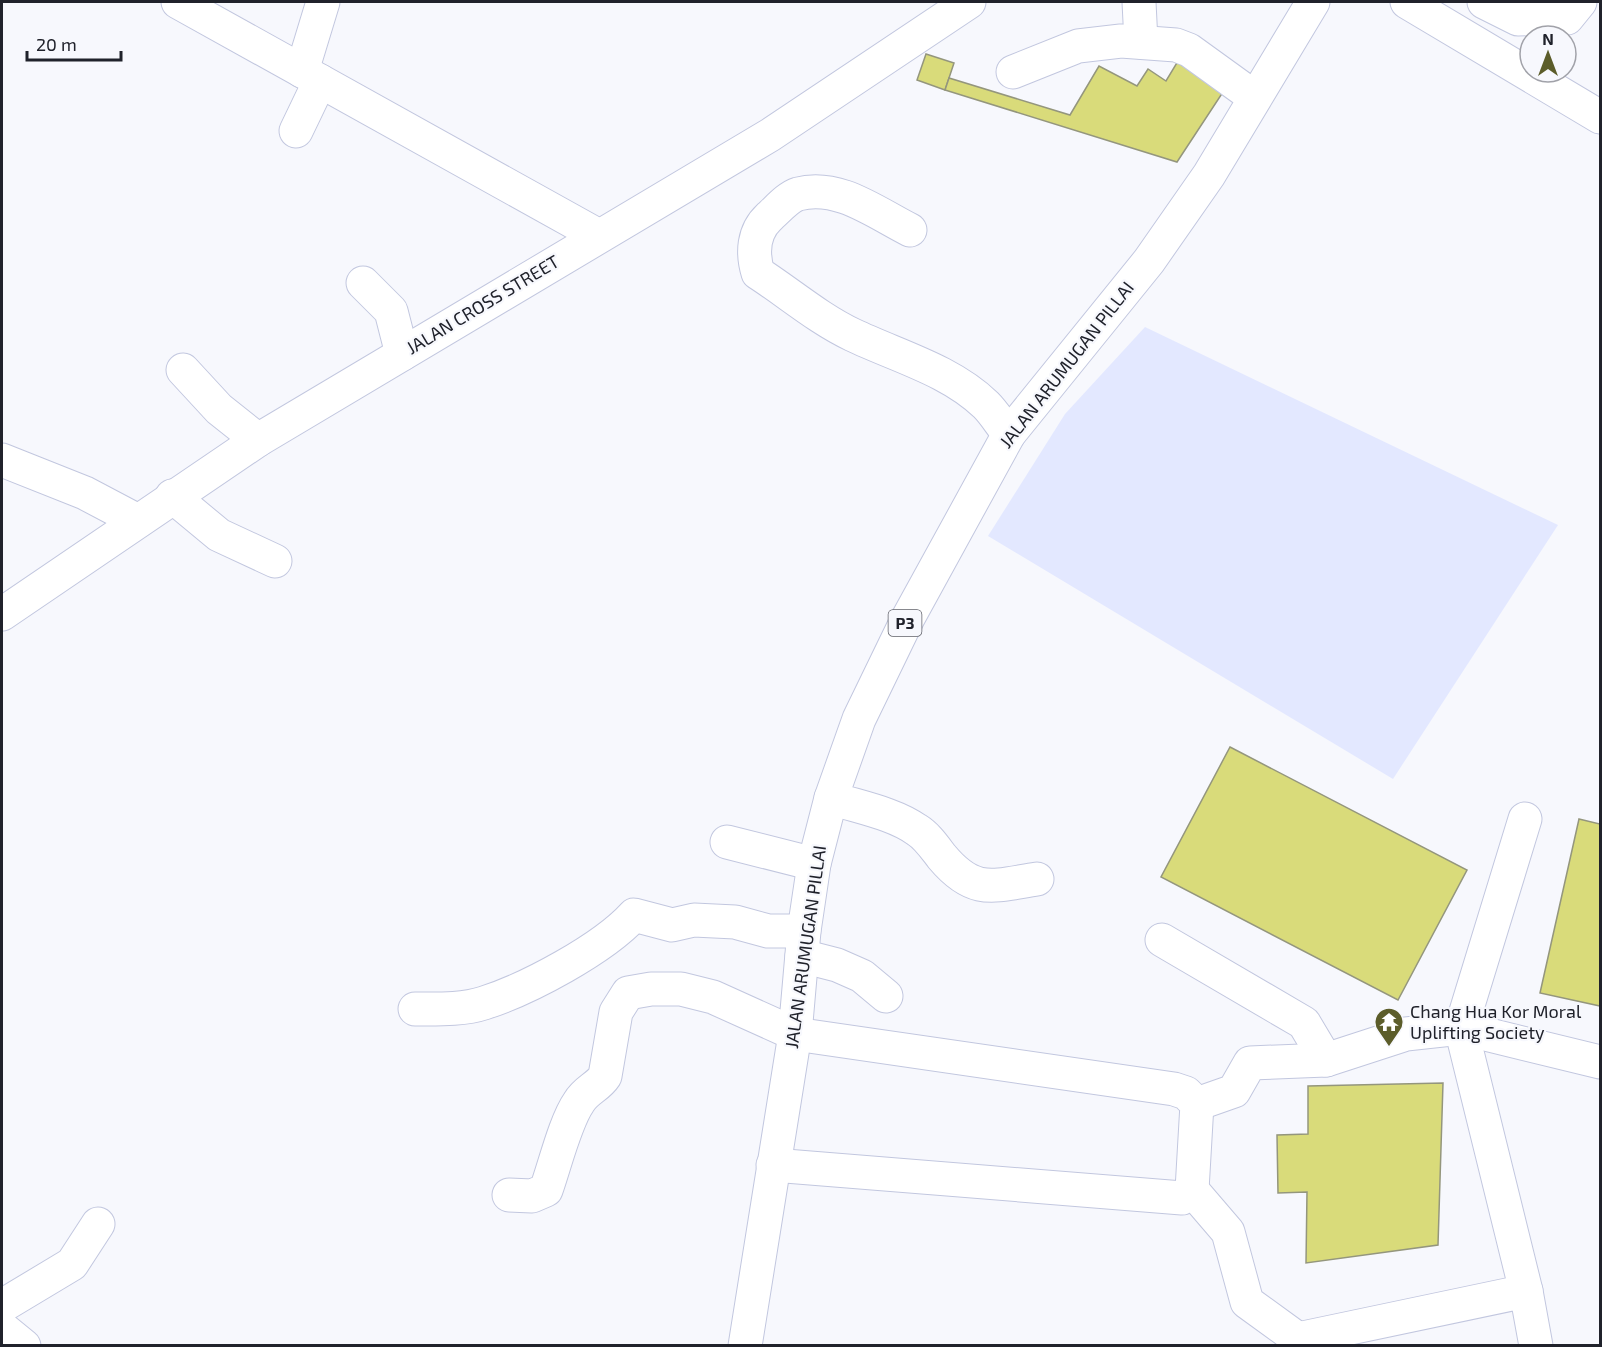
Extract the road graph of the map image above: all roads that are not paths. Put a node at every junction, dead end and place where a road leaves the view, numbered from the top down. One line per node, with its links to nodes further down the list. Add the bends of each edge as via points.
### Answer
1 (178, 2): 11 (street)
2 (323, 2): 11 (street)
3 (969, 2): 16 (street, JALAN CROSS STREET, via 770,135)
4 (1139, 2): 9 (street)
5 (1313, 2): 12 (street, JALAN ARUMUGAN PILLAI / P3)
6 (1407, 2): 13 (street)
7 (1484, 2): 8 (street, via 1518,19 1567,18)
8 (1580, 2)
9 (1141, 42): 10 (street, via 1078,46); 12 (street, via 1189,50)
10 (1013, 72)
11 (311, 76): 14 (street); 16 (street)
12 (1254, 97): 20 (street, JALAN ARUMUGAN PILLAI / P3, via 1209,175 1149,261)
13 (1600, 117)
14 (296, 131)
15 (910, 230): 20 (street, via 852,199 830,192 797,194 764,222 753,258 758,273 813,311 851,334 964,388 987,406)
16 (599, 236): 18 (street, JALAN CROSS STREET)
17 (363, 283): 18 (street, via 391,311)
18 (402, 354): 21 (street, JALAN CROSS STREET)
19 (183, 370): 21 (street, via 219,409)
20 (1008, 434): 27 (street, JALAN ARUMUGAN PILLAI / P3, via 903,628 859,719)
21 (258, 440): 23 (street, JALAN CROSS STREET)
22 (2, 460): 24 (street, via 85,493)
23 (172, 496): 24 (street, JALAN CROSS STREET); 25 (street, via 219,535)
24 (138, 521): 26 (street, JALAN CROSS STREET)
25 (275, 561)
26 (2, 614)
27 (831, 798): 30 (street, JALAN ARUMUGAN PILLAI / P3); 31 (street, via 918,830 969,883 996,886)
28 (1525, 819): 36 (street)
29 (727, 842): 30 (street)
30 (814, 864): 33 (street, JALAN ARUMUGAN PILLAI / P3)
31 (1037, 879)
32 (1162, 940): 38 (street, via 1304,1023)
33 (803, 943): 34 (street, via 862,976); 35 (street, via 735,922 694,920 672,925 634,915 624,926 569,962 518,990 482,1004); 37 (street, JALAN ARUMUGAN PILLAI / P3)
34 (886, 996)
35 (415, 1009)
36 (1461, 1028): 38 (street, via 1406,1034); 39 (street); 45 (street)
37 (795, 1034): 40 (street, via 1174,1089 1186,1093); 41 (street, JALAN ARUMUGAN PILLAI / P3); 43 (street, via 702,994 681,989 628,993 616,1012 605,1076 578,1103 546,1190 532,1196)
38 (1326, 1060): 40 (street, via 1250,1063 1234,1091)
39 (1600, 1062)
40 (1197, 1104): 42 (street)
41 (773, 1165): 42 (street, via 1182,1198); 47 (street, JALAN ARUMUGAN PILLAI / P3)
42 (1192, 1190): 45 (street, via 1228,1232 1247,1302 1298,1339)
43 (509, 1196)
44 (98, 1224): 46 (street, via 72,1264)
45 (1526, 1291): 48 (street)
46 (7, 1331)
47 (745, 1346)
48 (1536, 1346)

